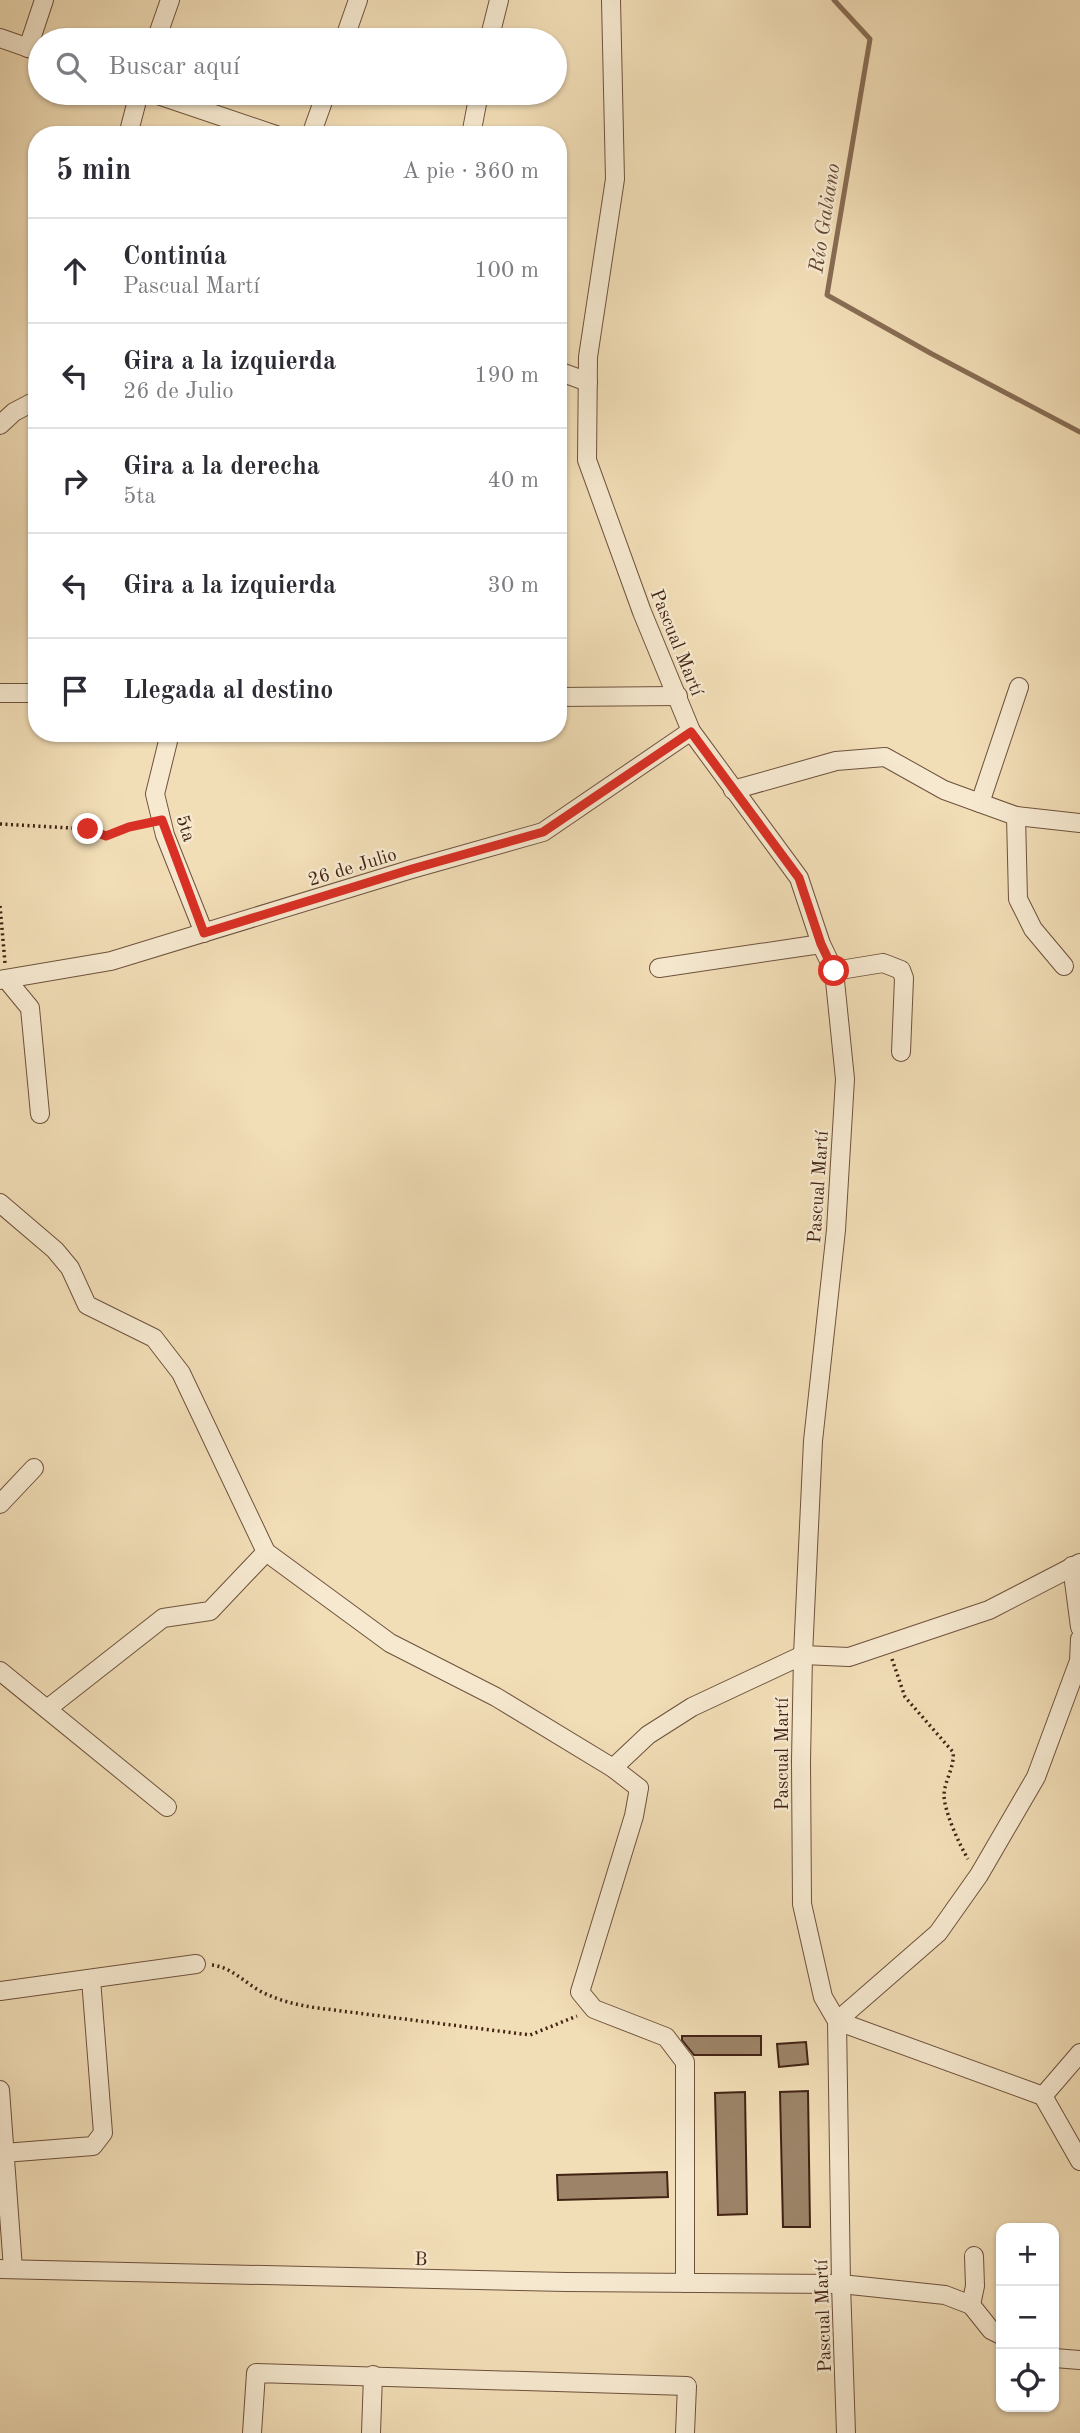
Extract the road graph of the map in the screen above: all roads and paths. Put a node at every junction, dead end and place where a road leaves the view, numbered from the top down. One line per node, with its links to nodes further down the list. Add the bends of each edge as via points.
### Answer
1 (44, 0): 6 (street)
2 (170, 0): 7 (street)
3 (358, 0): 8 (street)
4 (499, 0): 9 (street)
5 (611, 0): 21 (street, Pascual Martí, via 615,179)
6 (38, 28)
7 (160, 28)
8 (348, 28)
9 (492, 28)
10 (0, 38): 11 (street)
11 (28, 48)
12 (136, 105): 16 (street)
13 (187, 105): 17 (street)
14 (322, 105): 18 (street)
15 (477, 105): 19 (street)
16 (130, 126)
17 (249, 126)
18 (314, 126)
19 (473, 126)
20 (567, 374): 21 (street)
21 (588, 382): 27 (street, Pascual Martí, via 587,460)
22 (28, 405): 23 (street)
23 (0, 425)
24 (1018, 687): 32 (street)
25 (0, 693): 26 (street)
26 (28, 693)
27 (678, 696): 28 (street); 29 (street, Pascual Martí)
28 (567, 697)
29 (691, 732): 31 (street, Pascual Martí); 38 (street, 26 de Julio, via 543,832)
30 (168, 742): 34 (street, 5ta, via 155,794)
31 (733, 790): 32 (street, via 836,761 884,757 944,790); 39 (street, Pascual Martí, via 799,878)
32 (980, 803): 33 (street)
33 (1016, 816): 35 (street); 40 (street, via 1018,899 1033,929)
34 (162, 820): 36 (path, via 106,836 88,829); 38 (street, 5ta)
35 (1080, 823)
36 (0, 824)
37 (0, 906): 43 (path)
38 (204, 933): 43 (street, 26 de Julio, via 111,961)
39 (821, 944): 41 (street); 42 (street, Pascual Martí)
40 (1064, 966)
41 (659, 968)
42 (834, 971): 44 (street, via 883,963 901,971); 55 (street, Pascual Martí, via 845,1079 836,1230 813,1441)
43 (3, 980): 45 (street, via 30,1009)
44 (901, 1052)
45 (40, 1114)
46 (4, 1206): 47 (street); 50 (street, via 71,1268 87,1305 154,1338 181,1373)
47 (0, 1227)
48 (34, 1468): 49 (street)
49 (0, 1504)
50 (266, 1552): 57 (street, via 210,1611 163,1618); 58 (street, via 390,1643 496,1697)
51 (1076, 1565): 52 (street); 54 (street, via 989,1610)
52 (1080, 1627)
53 (1080, 1639): 60 (street, via 1079,1661 1036,1777)
54 (886, 1643): 55 (street, via 849,1657); 60 (path, via 905,1697 953,1752 944,1795 957,1842)
55 (803, 1655): 58 (street, via 692,1707 648,1735); 65 (street, Pascual Martí, via 802,1904 823,1997)
56 (0, 1671): 57 (street)
57 (47, 1709): 59 (street)
58 (613, 1768): 64 (street, via 639,1788 580,1992)
59 (167, 1807)
60 (979, 1875): 65 (street, via 938,1933)
61 (196, 1964): 62 (street); 64 (path, via 223,1966 288,2003 530,2035)
62 (91, 1979): 63 (street); 69 (street, via 103,2133 93,2146)
63 (0, 1991)
64 (594, 2009): 73 (street, via 666,2037 685,2062)
65 (837, 2021): 68 (street); 74 (street, Pascual Martí)
66 (1080, 2053): 68 (street)
67 (0, 2090): 69 (street)
68 (1043, 2096): 70 (street)
69 (4, 2153): 72 (street)
70 (1080, 2161)
71 (974, 2256): 75 (street)
72 (7, 2269): 73 (street, B)
73 (685, 2283): 74 (street, B)
74 (841, 2284): 75 (street, B, via 945,2295); 83 (street, Pascual Martí)
75 (971, 2305): 76 (street)
76 (996, 2333)
77 (1059, 2358): 78 (street)
78 (1080, 2360)
79 (373, 2375): 80 (street, via 256,2373); 81 (street); 82 (street, via 687,2386)
80 (252, 2433)
81 (371, 2433)
82 (685, 2433)
83 (846, 2433)

